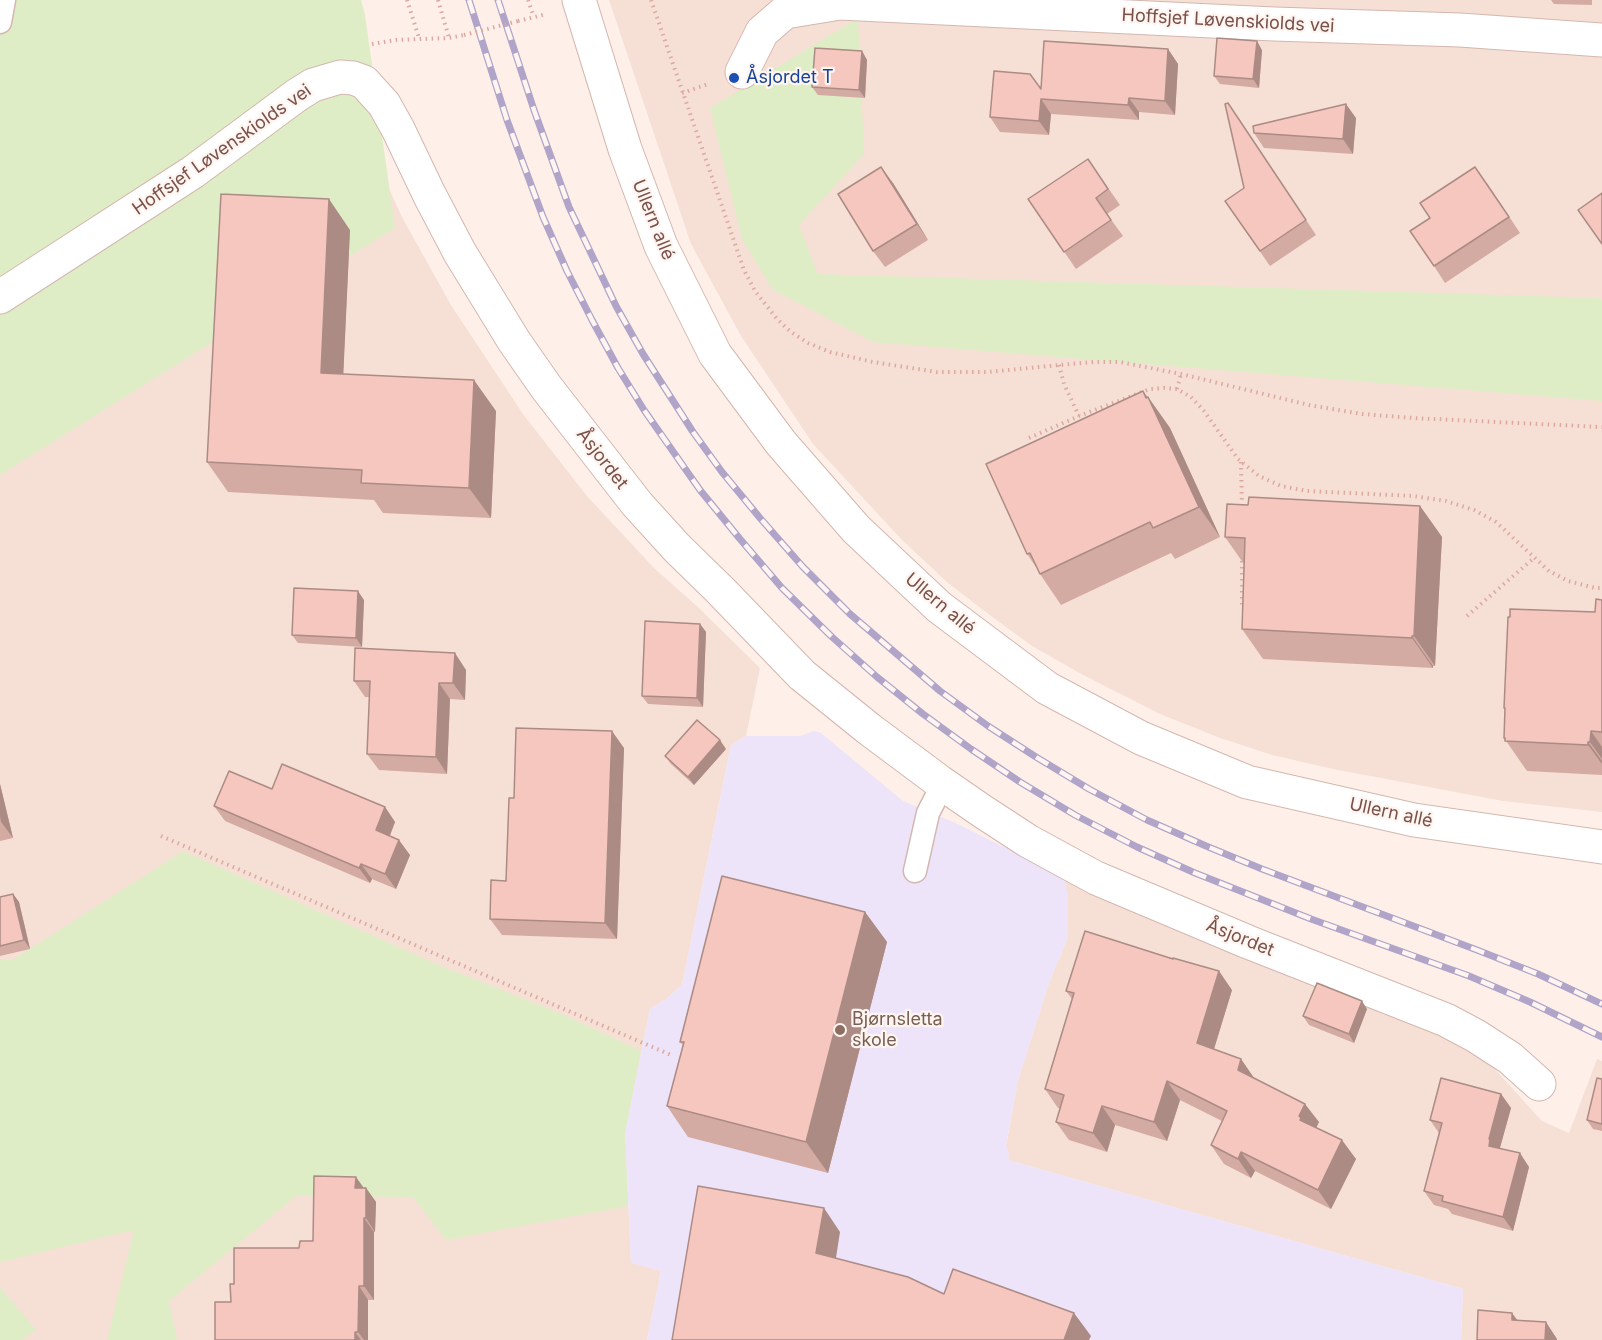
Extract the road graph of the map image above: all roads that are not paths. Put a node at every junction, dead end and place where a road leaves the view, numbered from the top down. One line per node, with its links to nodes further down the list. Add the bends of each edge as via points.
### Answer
1 (4, 0): 3 (lane)
2 (564, 7): 9 (street, Ullern allé, via 626,149 661,246 715,354 781,443 856,529 939,607 1047,688 1141,738 1247,782 1414,819)
3 (0, 22)
4 (1602, 40): 5 (street, Hoffsjef Løvenskiolds vei, via 1460,30 840,3 785,12 762,32)
5 (742, 72)
6 (340, 77): 7 (street, Hoffsjef Løvenskiolds vei, via 297,95 193,172); 8 (street, Åsjordet, via 364,81 384,104 460,253 514,342 637,504 802,675)
7 (0, 297)
8 (943, 784): 10 (lane, via 928,813); 11 (street, Åsjordet, via 1022,837 1096,878 1446,1020 1510,1058)
9 (1602, 847)
10 (915, 871)
11 (1539, 1084)

